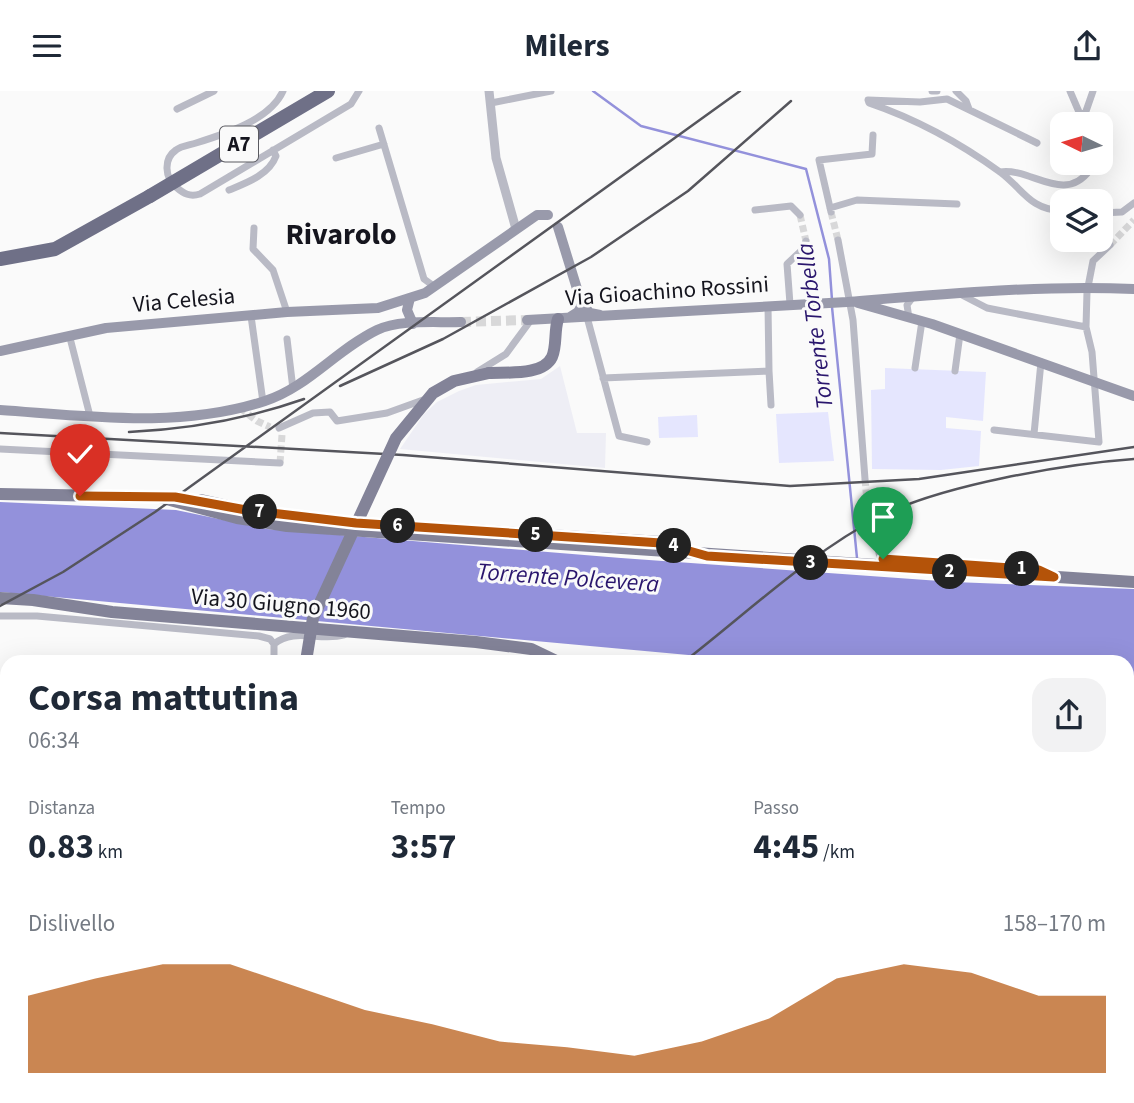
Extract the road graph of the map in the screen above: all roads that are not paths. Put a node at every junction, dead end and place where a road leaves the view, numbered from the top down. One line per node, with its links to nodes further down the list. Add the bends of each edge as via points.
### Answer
1 (214, 91): 11 (street)
2 (283, 91): 17 (street, via 273,107 241,126 176,149 166,168 171,184 192,196)
3 (328, 91): 35 (highway, A7, bridge, via 55,249)
4 (359, 91): 17 (street, via 351,104)
5 (489, 91): 10 (street)
6 (551, 91): 10 (street)
7 (956, 91): 12 (street)
8 (1070, 91): 9 (street, via 1079,112 1085,114)
9 (1093, 91)
10 (491, 103): 31 (street, via 496,158)
11 (177, 109)
12 (969, 109): 15 (street); 19 (street, via 947,99 918,102 870,97 868,101 921,122)
13 (379, 128): 16 (street)
14 (873, 135): 23 (street, via 872,154 819,160 831,210 857,200)
15 (1037, 143)
16 (384, 144): 18 (street); 36 (street, via 424,279)
17 (273, 151): 21 (street, via 273,164 264,172)
18 (336, 158)
19 (1000, 172): 20 (street, via 1048,184 1082,181); 25 (street, via 1041,209)
20 (1086, 175)
21 (229, 190)
22 (1134, 203): 26 (street)
23 (957, 204)
24 (755, 210): 28 (street, via 791,206)
25 (1050, 210)
26 (1113, 212)
27 (548, 215): 31 (main road, Via Celesia, via 537,215)
28 (800, 215)
29 (558, 227): 39 (main road)
30 (254, 228): 49 (street, via 253,249 273,270)
31 (516, 229): 36 (main road, Via Celesia)
32 (838, 240): 44 (street)
33 (806, 241): 45 (street, via 786,264)
34 (1103, 252): 37 (street, via 1093,261)
35 (0, 259)
36 (435, 287): 43 (main road, Via Celesia)
37 (1087, 287): 38 (main road); 40 (main road); 59 (street)
38 (1134, 289)
39 (578, 292)
40 (960, 293): 41 (main road); 59 (street, via 987,308)
41 (917, 294): 42 (main road); 53 (street, via 907,305)
42 (890, 296): 44 (main road); 48 (street, via 890,304)
43 (410, 298): 47 (main road, Via Celesia); 58 (main road, via 407,310)
44 (848, 301): 45 (main road, Via Gioachino Rossini); 48 (main road); 83 (street)
45 (790, 305): 46 (main road, Via Gioachino Rossini)
46 (768, 306): 51 (main road, Via Gioachino Rossini); 67 (street)
47 (376, 308): 49 (main road, Via Celesia); 60 (main road, via 385,316)
48 (883, 309): 53 (main road)
49 (287, 312): 50 (main road, Via Celesia)
50 (251, 316): 62 (main road, Via Celesia, via 106,328); 73 (street)
51 (604, 316): 52 (main road, Via Gioachino Rossini); 54 (main road, via 590,313 582,304 578,312)
52 (587, 317): 54 (main road, Via Gioachino Rossini); 69 (street)
53 (909, 318): 56 (main road)
54 (563, 319): 55 (main road, Via Gioachino Rossini); 88 (main road, bridge, via 547,364 537,370 473,375 444,386 416,410 396,438)
55 (529, 320): 77 (street, via 506,354 405,409 337,421 330,412 317,412 281,432)
56 (922, 321): 61 (main road); 66 (street)
57 (461, 322): 58 (main road)
58 (413, 324): 60 (main road)
59 (1086, 327): 70 (street)
60 (381, 329): 71 (main road)
61 (960, 334): 65 (main road); 68 (street)
62 (70, 338): 64 (main road, Via Celesia); 76 (street)
63 (287, 339): 71 (street)
64 (0, 351)
65 (1041, 362): 70 (main road); 79 (street)
66 (915, 368)
67 (769, 371): 69 (street); 74 (street)
68 (955, 371)
69 (603, 378): 80 (street, via 619,436)
70 (1095, 380): 72 (main road); 79 (street, via 1099,442)
71 (293, 390): 73 (main road)
72 (1134, 396)
73 (263, 402): 76 (main road, via 200,416)
74 (771, 405)
75 (0, 409): 76 (main road)
76 (90, 416)
77 (270, 427)
78 (994, 430): 79 (street)
79 (1034, 434)
80 (647, 442)
81 (0, 449): 82 (street)
82 (280, 463)
83 (865, 479)
84 (0, 495): 85 (main road)
85 (159, 496): 88 (main road); 90 (main road, via 237,518 288,526)
86 (868, 509): 87 (street)
87 (878, 517)
88 (356, 523): 90 (main road, via 661,543); 98 (main road, bridge, via 313,618)
89 (876, 538): 91 (street, via 883,559 1039,570)
90 (707, 556): 91 (main road)
91 (1054, 577): 92 (main road)
92 (1134, 582)
93 (0, 598): 95 (main road, Via 30 Giugno 1960)
94 (0, 616): 96 (street, via 259,636)
95 (352, 631): 96 (street, via 332,638 290,635); 99 (main road, Via 30 Giugno 1960, via 531,649)
96 (274, 644): 97 (street)
97 (274, 655)
98 (307, 655)
99 (544, 655)

